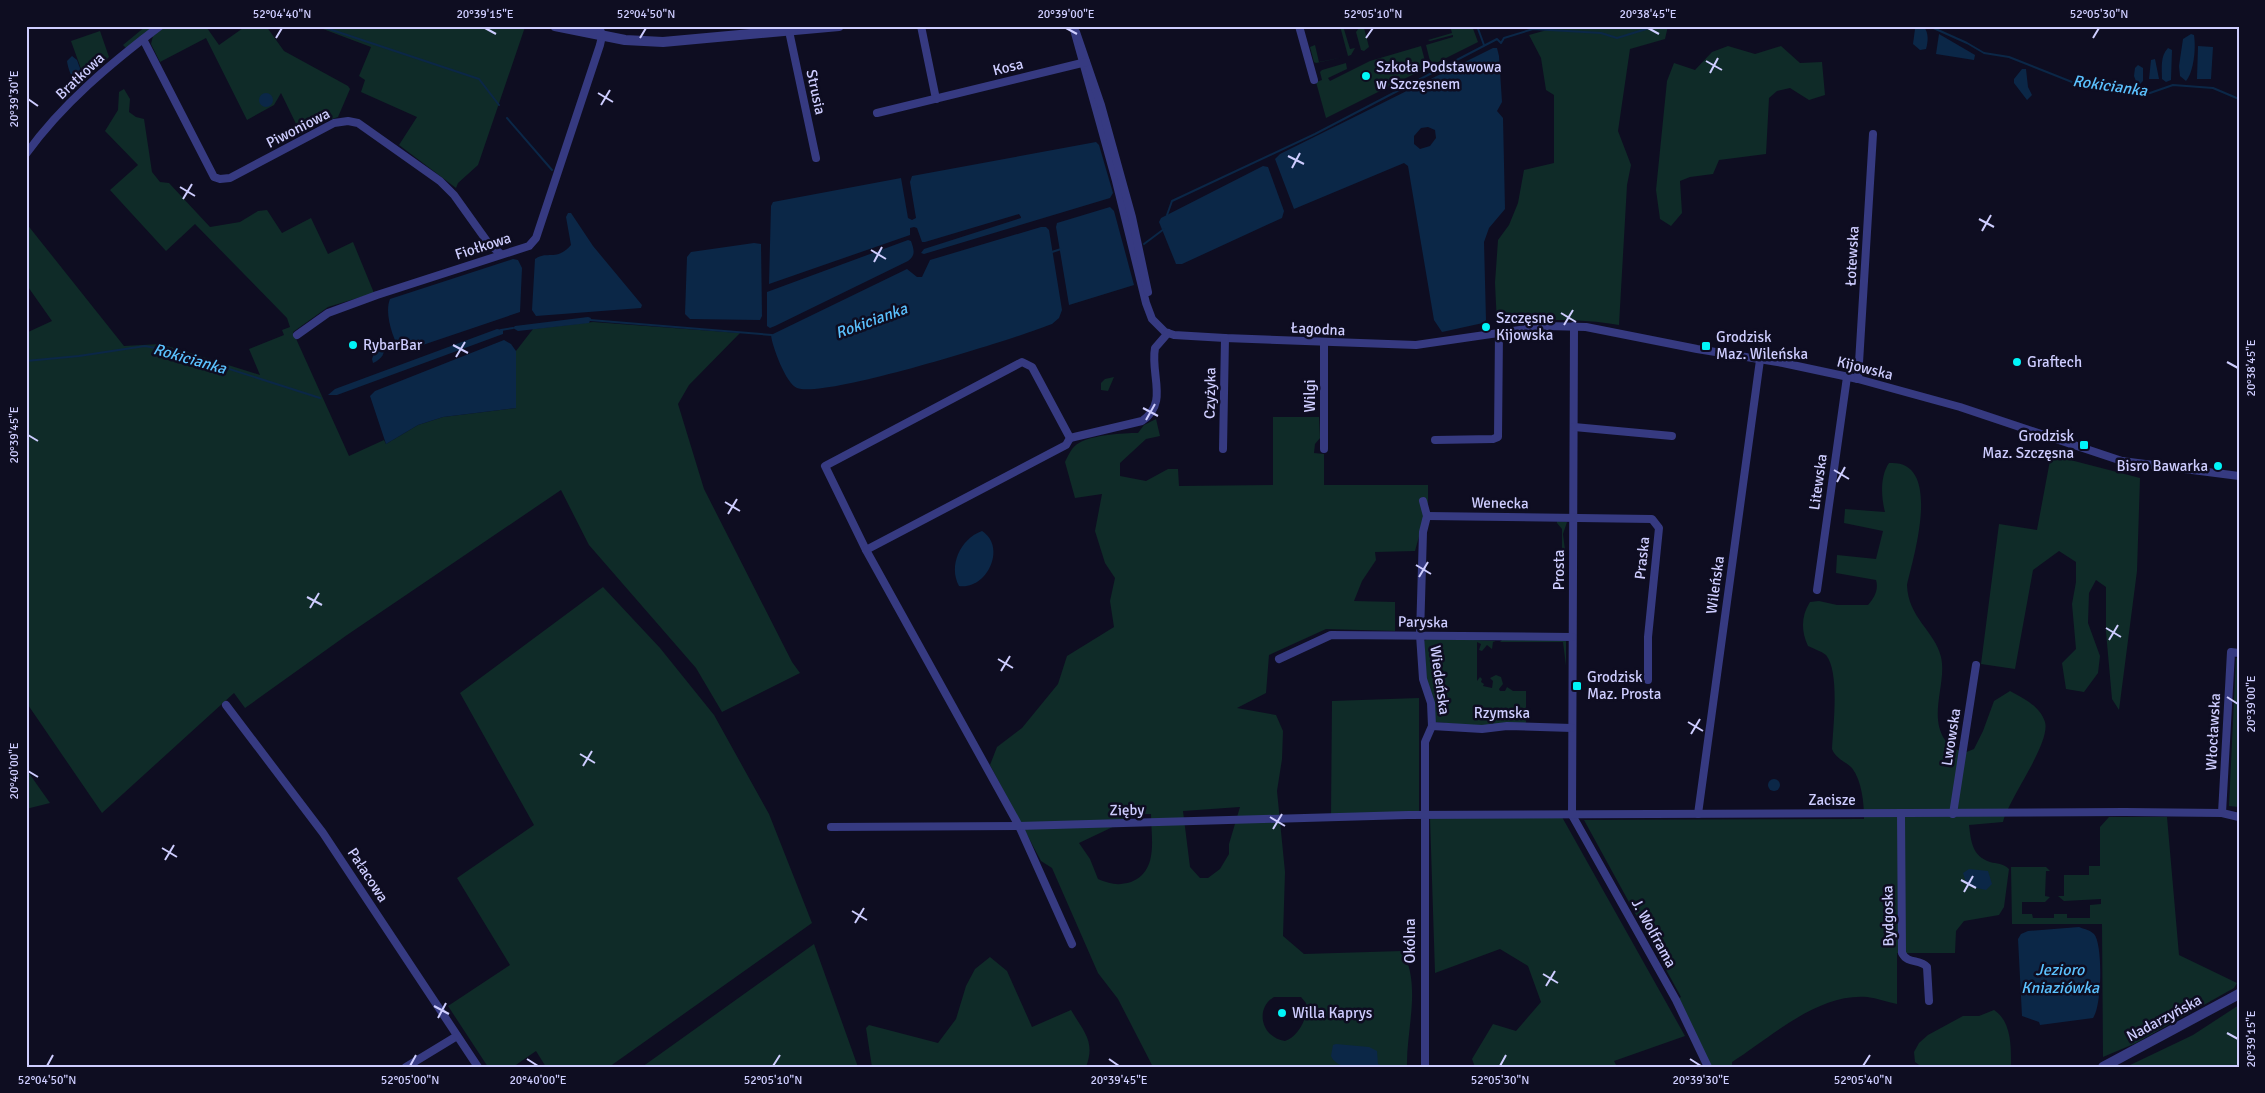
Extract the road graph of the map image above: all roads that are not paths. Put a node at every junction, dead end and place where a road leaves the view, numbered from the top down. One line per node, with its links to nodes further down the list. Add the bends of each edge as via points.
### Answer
1 (160, 26): 9 (street, Bratkowa)
2 (555, 26): 7 (street)
3 (839, 26): 8 (street)
4 (921, 26): 12 (street)
5 (1073, 26): 10 (street)
6 (1299, 26): 11 (street)
7 (601, 31): 8 (street, via 635,41 663,42); 17 (street, Fiołkowa, via 536,238 529,246)
8 (789, 31): 16 (street, Strusia)
9 (143, 39): 15 (street, Bratkowa, via 109,66 46,127); 17 (street, Piwoniowa, via 214,177 230,178 334,123 352,122 447,187)
10 (1084, 62): 12 (street, Kosa); 20 (street, via 1148,309 1155,324)
11 (1314, 80)
12 (936, 99): 13 (street, Kosa)
13 (877, 113)
14 (1873, 134): 26 (street, Łotewska)
15 (26, 154)
16 (816, 158)
17 (501, 254): 21 (street, Fiołkowa, via 328,313)
18 (1574, 326): 19 (street, Łagodna); 24 (street, Kijowska); 27 (street, Prosta)
19 (1499, 332): 23 (street, Łagodna, via 1416,346); 30 (street, via 1498,437)
20 (1168, 333): 22 (street, Łagodna); 29 (street, via 1155,348 1156,404 1149,416 1142,421)
21 (297, 336)
22 (1225, 338): 23 (street, Łagodna); 31 (street, Czyżyka)
23 (1324, 343): 32 (street, Wilgi)
24 (1760, 360): 25 (street, Kijowska); 49 (street, Wileńska)
25 (1847, 377): 26 (street, Kijowska); 38 (street, Litewska)
26 (1858, 379): 33 (street, Kijowska, via 1960,407 2142,466)
27 (1574, 427): 28 (street); 36 (street, Prosta)
28 (1672, 436)
29 (1070, 438): 37 (street, via 1066,445); 37 (street, via 1032,367 1022,362 825,466)
30 (1435, 440)
31 (1223, 449)
32 (1324, 449)
33 (2239, 476)
34 (1423, 500): 35 (street)
35 (1428, 516): 36 (street, Wenecka); 39 (street, Wiedeńska, via 1423,532)
36 (1573, 518): 40 (street, Prosta); 44 (street, Praska, via 1652,519 1659,528 1648,629)
37 (866, 550): 55 (street)
38 (1817, 590)
39 (1420, 635): 40 (street, Paryska); 42 (street, Paryska, via 1331,635); 46 (street, Wiedeńska, via 1423,679 1431,703)
40 (1572, 637): 47 (street, Prosta)
41 (2235, 653): 48 (street, Włocławska)
42 (1278, 659)
43 (1976, 665): 51 (street, Lwowska)
44 (1648, 680)
45 (226, 706): 60 (street, Pałacowa, via 323,833)
46 (1432, 726): 47 (street, Rzymska); 53 (street, Wiedeńska, via 1424,742)
47 (1572, 728): 52 (street, Prosta)
48 (2222, 813): 51 (street, Zacisze); 54 (street, Zacisze)
49 (1698, 814): 50 (street, Zacisze); 52 (street, Zacisze)
50 (1901, 814): 51 (street, Zacisze); 59 (street, Bydgoska, via 1902,953 1909,960 1928,967)
51 (1953, 814)
52 (1572, 815): 53 (street, Zacisze); 64 (street, J. Wolframa, via 1676,1000)
53 (1424, 816): 55 (street, Zięby); 63 (street, Okólna)
54 (2239, 817)
55 (1019, 826): 56 (street, Zięby); 57 (street)
56 (831, 827)
57 (1072, 944)
58 (2239, 994): 65 (street, Nadarzyńska)
59 (1929, 1001)
60 (457, 1036): 61 (street); 62 (street, Pałacowa)
61 (406, 1067)
62 (478, 1067)
63 (1425, 1067)
64 (1708, 1067)
65 (2103, 1067)

